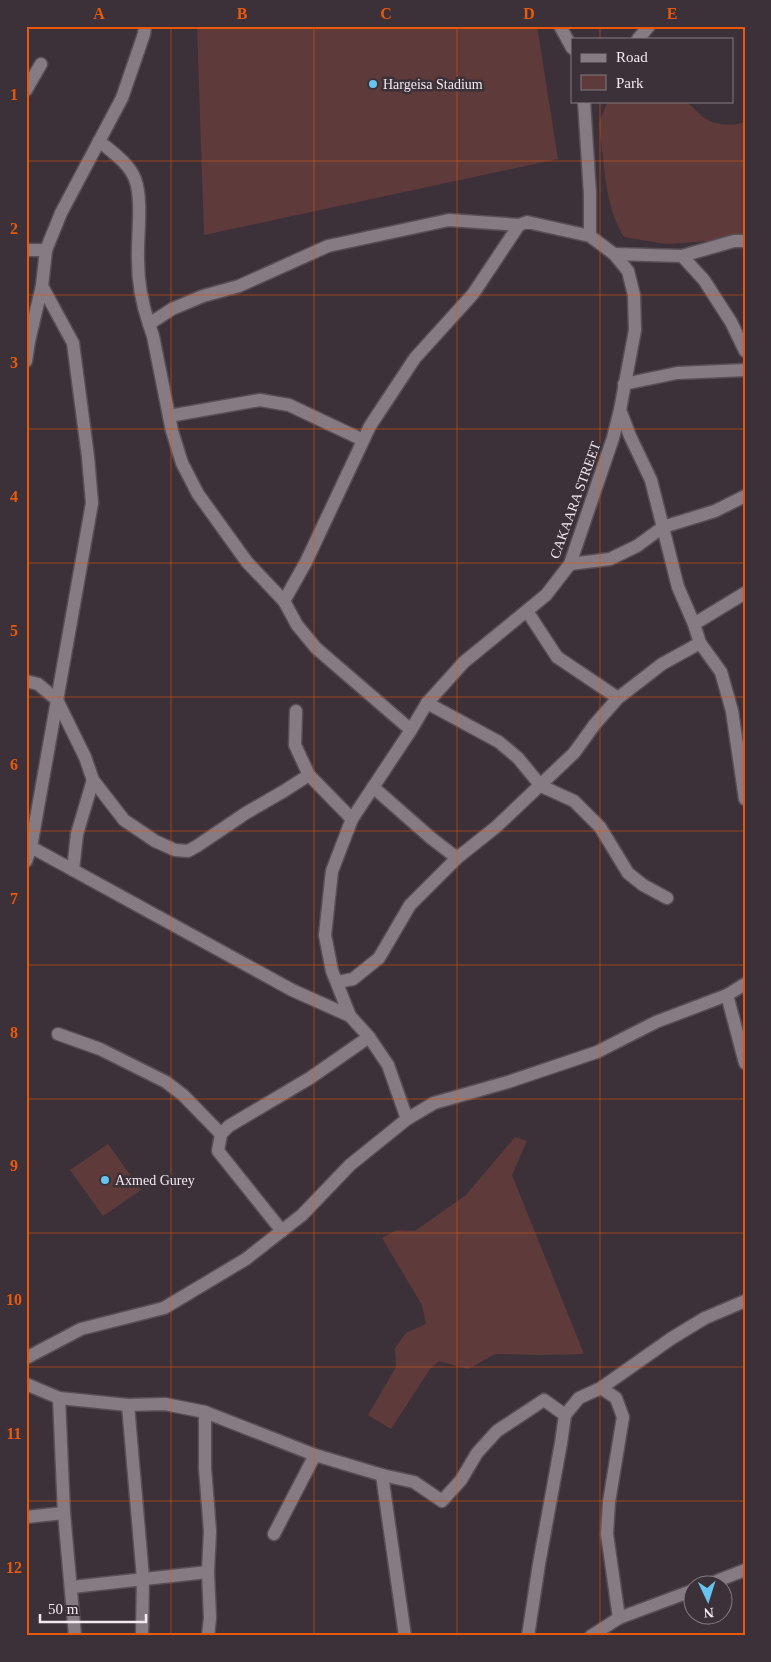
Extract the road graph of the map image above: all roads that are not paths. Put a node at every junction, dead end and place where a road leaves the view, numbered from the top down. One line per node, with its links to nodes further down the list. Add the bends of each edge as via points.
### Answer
1 (145, 26): 9 (street, via 122,98)
2 (560, 26): 5 (street)
3 (649, 26): 4 (street)
4 (639, 38)
5 (571, 46)
6 (41, 64): 7 (street)
7 (26, 90)
8 (584, 102): 11 (street)
9 (99, 140): 14 (street, via 61,213); 18 (street, via 126,164 135,180 139,204 138,261 143,308)
10 (519, 225): 11 (street, via 527,222); 18 (street, via 449,220 328,246 239,286 172,309); 25 (street, via 473,294 415,358)
11 (590, 236): 15 (street, CAKAARA STREET)
12 (745, 241): 16 (street, via 734,241)
13 (26, 250): 14 (street)
14 (46, 250): 17 (street)
15 (614, 254): 16 (street); 22 (street, CAKAARA STREET, via 628,271 634,294 636,330)
16 (682, 256): 19 (street, via 704,280)
17 (42, 286): 20 (street); 36 (street, via 73,344 92,503)
18 (149, 324): 24 (street)
19 (745, 351)
20 (26, 361)
21 (745, 370): 22 (street, via 677,373)
22 (624, 384): 23 (street, CAKAARA STREET)
23 (620, 410): 27 (street, via 651,480); 28 (street, CAKAARA STREET, via 614,438)
24 (169, 416): 25 (street, via 260,400 289,405); 30 (street, via 182,464 198,494 247,562)
25 (363, 440): 30 (street, via 306,562)
26 (745, 496): 27 (street, via 715,511)
27 (664, 527): 28 (street, via 637,546 610,559); 32 (street, via 678,587)
28 (570, 564): 31 (street, CAKAARA STREET, via 546,595)
29 (745, 593): 32 (street)
30 (284, 601): 39 (street, via 297,625 316,648)
31 (526, 611): 35 (street, via 557,657); 37 (street, CAKAARA STREET, via 464,662)
32 (694, 624): 33 (street)
33 (700, 643): 35 (street, via 662,664); 44 (street, via 721,672 732,711)
34 (26, 681): 36 (street, via 38,684)
35 (618, 698): 42 (street, via 574,753)
36 (57, 700): 41 (street); 46 (street)
37 (426, 703): 39 (street, CAKAARA STREET); 42 (street, via 499,742 518,758)
38 (296, 711): 40 (street, via 295,745)
39 (411, 730): 43 (street, CAKAARA STREET)
40 (308, 775): 41 (street, via 188,851 175,850 155,841 124,820); 45 (street)
41 (93, 780): 49 (street, via 77,834)
42 (541, 786): 47 (street); 50 (street, via 574,801 600,827 628,873)
43 (374, 787): 45 (street, CAKAARA STREET); 47 (street)
44 (745, 799)
45 (352, 819): 51 (street, CAKAARA STREET, via 332,871 325,935 332,971)
46 (31, 847): 48 (street); 49 (street)
47 (457, 858): 51 (street, via 410,905 379,958 353,979)
48 (26, 861)
49 (73, 870): 54 (street, via 292,990)
50 (668, 898)
51 (338, 982): 54 (street, CAKAARA STREET)
52 (745, 984): 53 (street)
53 (727, 995): 57 (street); 58 (street, via 656,1022 597,1052 434,1103)
54 (350, 1016): 56 (street)
55 (58, 1034): 59 (street, via 100,1049 166,1082)
56 (369, 1037): 58 (street, via 388,1065); 59 (street)
57 (745, 1063)
58 (407, 1119): 60 (street, via 350,1165)
59 (221, 1134): 60 (street, via 218,1151)
60 (282, 1231): 62 (street, via 246,1259 164,1308 81,1329)
61 (745, 1301): 64 (street, via 705,1318)
62 (26, 1358)
63 (26, 1384): 65 (street)
64 (601, 1388): 68 (street, via 580,1398); 78 (street, via 616,1398 623,1417 607,1534)
65 (59, 1398): 66 (street); 71 (street)
66 (128, 1405): 67 (street, via 165,1404); 75 (street)
67 (205, 1412): 69 (street); 74 (street, via 210,1531)
68 (565, 1415): 70 (street, via 544,1400 496,1431 442,1501 414,1482); 83 (street)
69 (315, 1455): 70 (street); 73 (street)
70 (382, 1476): 82 (street)
71 (64, 1513): 72 (street); 76 (street)
72 (26, 1517)
73 (274, 1534)
74 (208, 1572): 75 (street); 81 (street)
75 (143, 1578): 76 (street); 80 (street)
76 (72, 1587): 79 (street)
77 (684, 1594): 78 (street)
78 (619, 1618): 84 (street)
79 (75, 1636)
80 (142, 1636)
81 (208, 1636)
82 (405, 1636)
83 (528, 1636)
84 (591, 1636)

